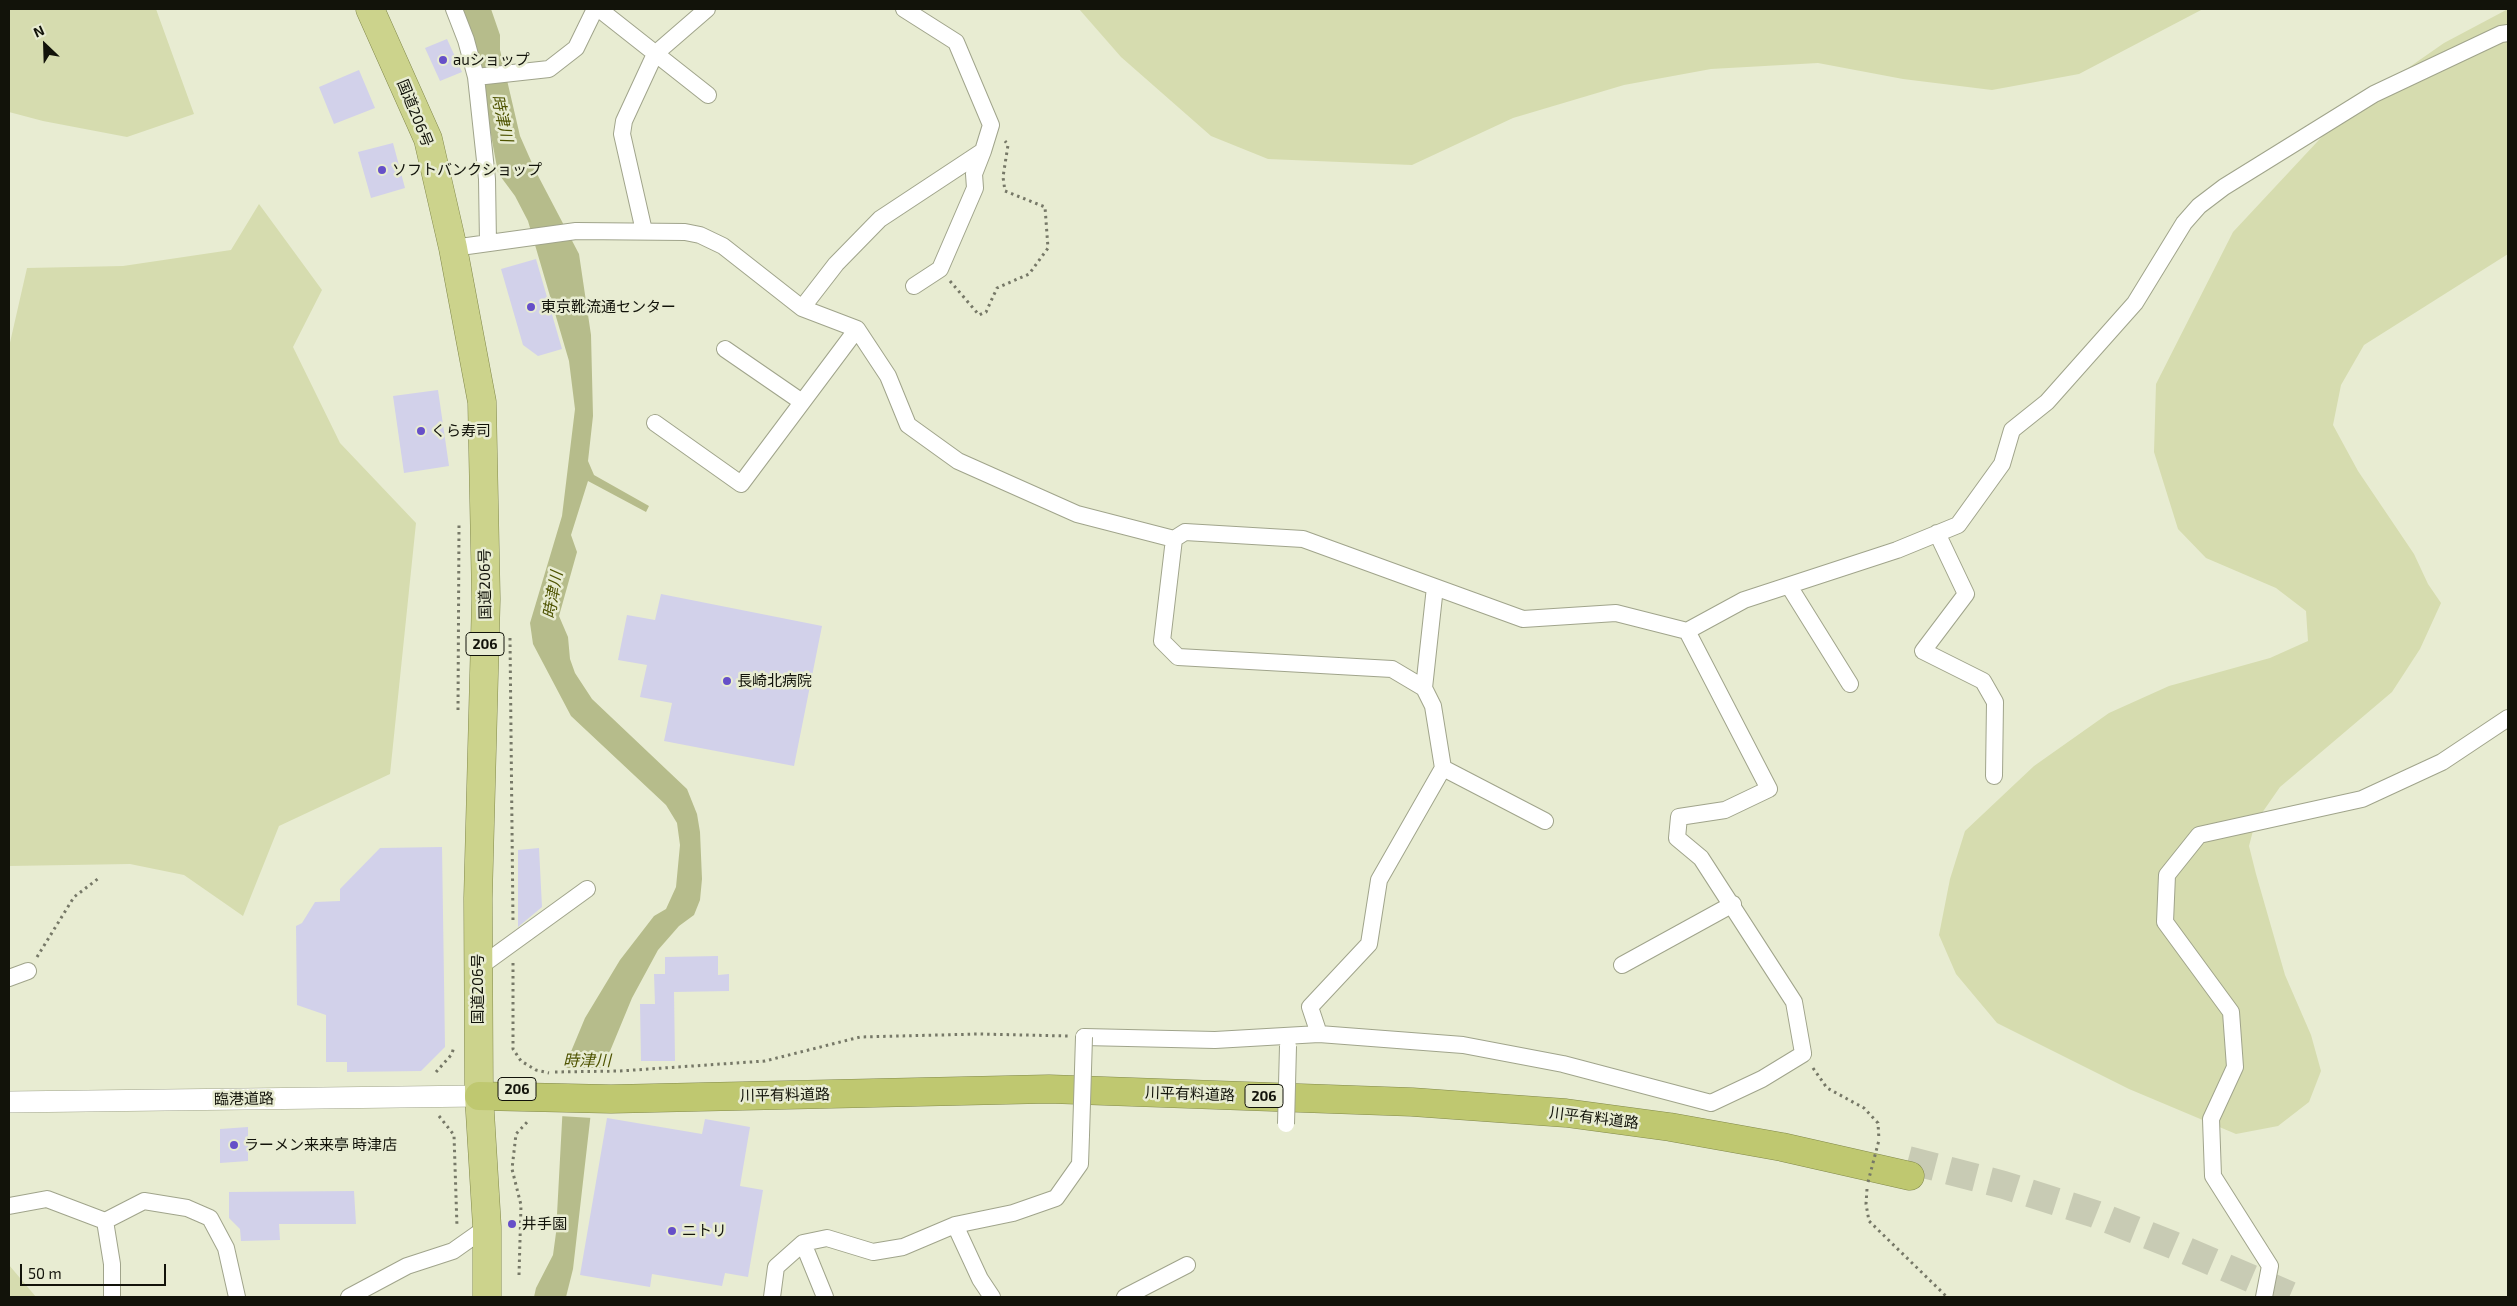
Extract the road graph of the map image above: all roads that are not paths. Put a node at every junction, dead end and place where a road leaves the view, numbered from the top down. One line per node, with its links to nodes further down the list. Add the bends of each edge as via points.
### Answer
1 (370, 9): 13 (highway, 国道206号 / 206, via 428,139)
2 (454, 9): 8 (street)
3 (597, 9): 7 (street); 8 (street, via 576,48 549,69)
4 (707, 9): 7 (street)
5 (904, 9): 10 (street, via 956,42 990,125)
6 (2508, 33): 20 (street, via 2374,94 2224,187 2199,206 2184,223 2135,303 2047,402 2012,430 2002,464 1958,525)
7 (654, 54): 9 (street); 11 (street, via 624,121 622,134)
8 (476, 77): 12 (street, via 487,179)
9 (708, 95)
10 (983, 151): 14 (street, via 974,174 975,188 940,269); 15 (street, via 880,219 836,264)
11 (644, 231): 12 (street, via 576,231); 15 (street, via 685,232 724,246)
12 (488, 243): 13 (street)
13 (453, 248): 34 (highway, 国道206号 / 206, via 482,402 486,599)
14 (914, 286)
15 (802, 308): 16 (street)
16 (858, 329): 18 (street); 21 (street, via 888,376 908,425 958,461 1077,514)
17 (725, 349): 18 (street)
18 (802, 402): 19 (street, via 741,484)
19 (655, 423)
20 (1937, 534): 22 (street); 29 (street, via 1966,594 1923,650 1983,681 1995,702)
21 (1174, 539): 23 (street, via 1184,532 1303,539); 26 (street, via 1162,641 1178,656 1392,669)
22 (1789, 586): 24 (street, via 1744,600); 25 (street)
23 (1435, 587): 24 (street, via 1523,619 1616,613); 26 (street)
24 (1687, 631): 32 (street, via 1769,789 1725,810 1679,817 1677,838 1701,858)
25 (1850, 684)
26 (1424, 688): 28 (street, via 1433,706)
27 (2508, 718): 57 (street, via 2442,762 2362,799 2199,835 2167,875 2165,922 2231,1012 2235,1067 2211,1120 2213,1176 2270,1266)
28 (1443, 768): 30 (street); 37 (street, via 1379,880 1369,944 1310,1007)
29 (1994, 776)
30 (1546, 821)
31 (587, 888): 34 (street)
32 (1733, 904): 33 (street); 37 (street, via 1794,1002 1803,1054 1762,1079 1711,1103 1563,1064 1462,1045)
33 (1622, 965)
34 (478, 968): 39 (highway, 国道206号 / 206)
35 (28, 971): 36 (street)
36 (9, 978)
37 (1319, 1034): 45 (street, bridge, via 1215,1040 1084,1037 1080,1164 1056,1198 1013,1214)
38 (1288, 1046): 41 (street, bridge)
39 (479, 1096): 40 (street, 臨港道路); 42 (highway, 川平有料道路 / 206, via 615,1085 1049,1089 1412,1102 1566,1114 1670,1127); 46 (highway, 国道206号 / 206)
40 (9, 1102)
41 (1286, 1124)
42 (1909, 1168)
43 (9, 1206): 44 (street, via 47,1199)
44 (105, 1221): 49 (street, via 112,1264); 50 (street, via 144,1201 187,1208 210,1218 226,1248)
45 (955, 1225): 47 (street, via 904,1248 873,1252 827,1238); 55 (street)
46 (487, 1227): 51 (street, via 452,1251 407,1266); 52 (highway, 国道206号 / 206)
47 (803, 1243): 53 (street, via 776,1267); 54 (street)
48 (1187, 1265): 56 (street)
49 (112, 1297)
50 (237, 1297)
51 (349, 1297)
52 (487, 1297)
53 (772, 1297)
54 (825, 1297)
55 (992, 1297)
56 (1125, 1297)
57 (2264, 1297)

